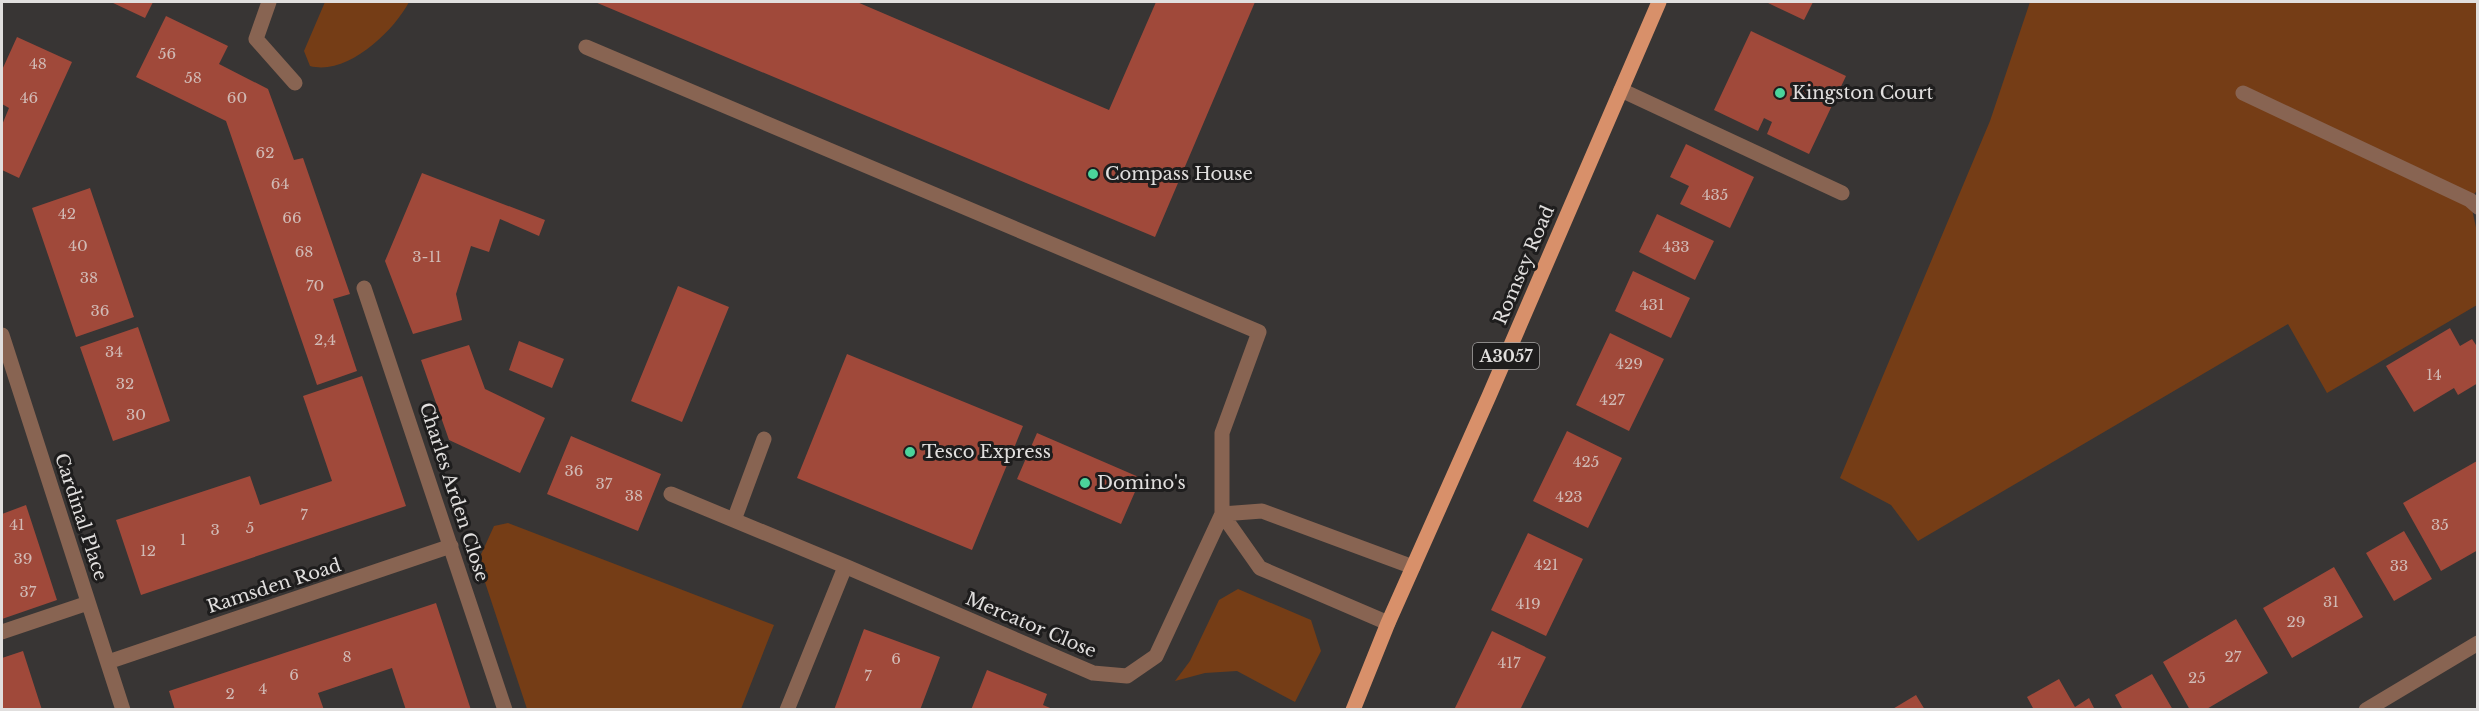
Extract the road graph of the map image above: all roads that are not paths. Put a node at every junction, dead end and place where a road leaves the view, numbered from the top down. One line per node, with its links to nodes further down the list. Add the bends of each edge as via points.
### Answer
1 (269, 2): 4 (street, via 256,39)
2 (1659, 2): 5 (main road, Romsey Road / A3057)
3 (586, 47): 13 (street, via 1259,332 1222,433)
4 (295, 83)
5 (1621, 90): 7 (street); 17 (main road, Romsey Road / A3057)
6 (2243, 93): 8 (street)
7 (1842, 193)
8 (2474, 204)
9 (364, 288): 15 (street, Charles Arden Close)
10 (2, 335): 18 (street, Cardinal Place)
11 (764, 438): 14 (street)
12 (671, 494): 14 (street, Mercator Close)
13 (1222, 514): 16 (street, Mercator Close, via 1156,656 1127,676 1093,673); 17 (street, via 1262,511); 19 (street, via 1260,568)
14 (734, 519): 16 (street, Mercator Close)
15 (451, 546): 22 (street, Ramsden Road); 24 (street, Charles Arden Close)
16 (845, 567): 25 (street)
17 (1413, 567): 19 (main road, Romsey Road / A3057)
18 (88, 603): 20 (street); 22 (street, Cardinal Place)
19 (1388, 623): 26 (main road, Romsey Road / A3057)
20 (2, 632)
21 (2478, 644): 27 (street)
22 (108, 662): 23 (street, Cardinal Place)
23 (123, 710)
24 (505, 710)
25 (787, 710)
26 (1353, 710)
27 (2366, 710)

